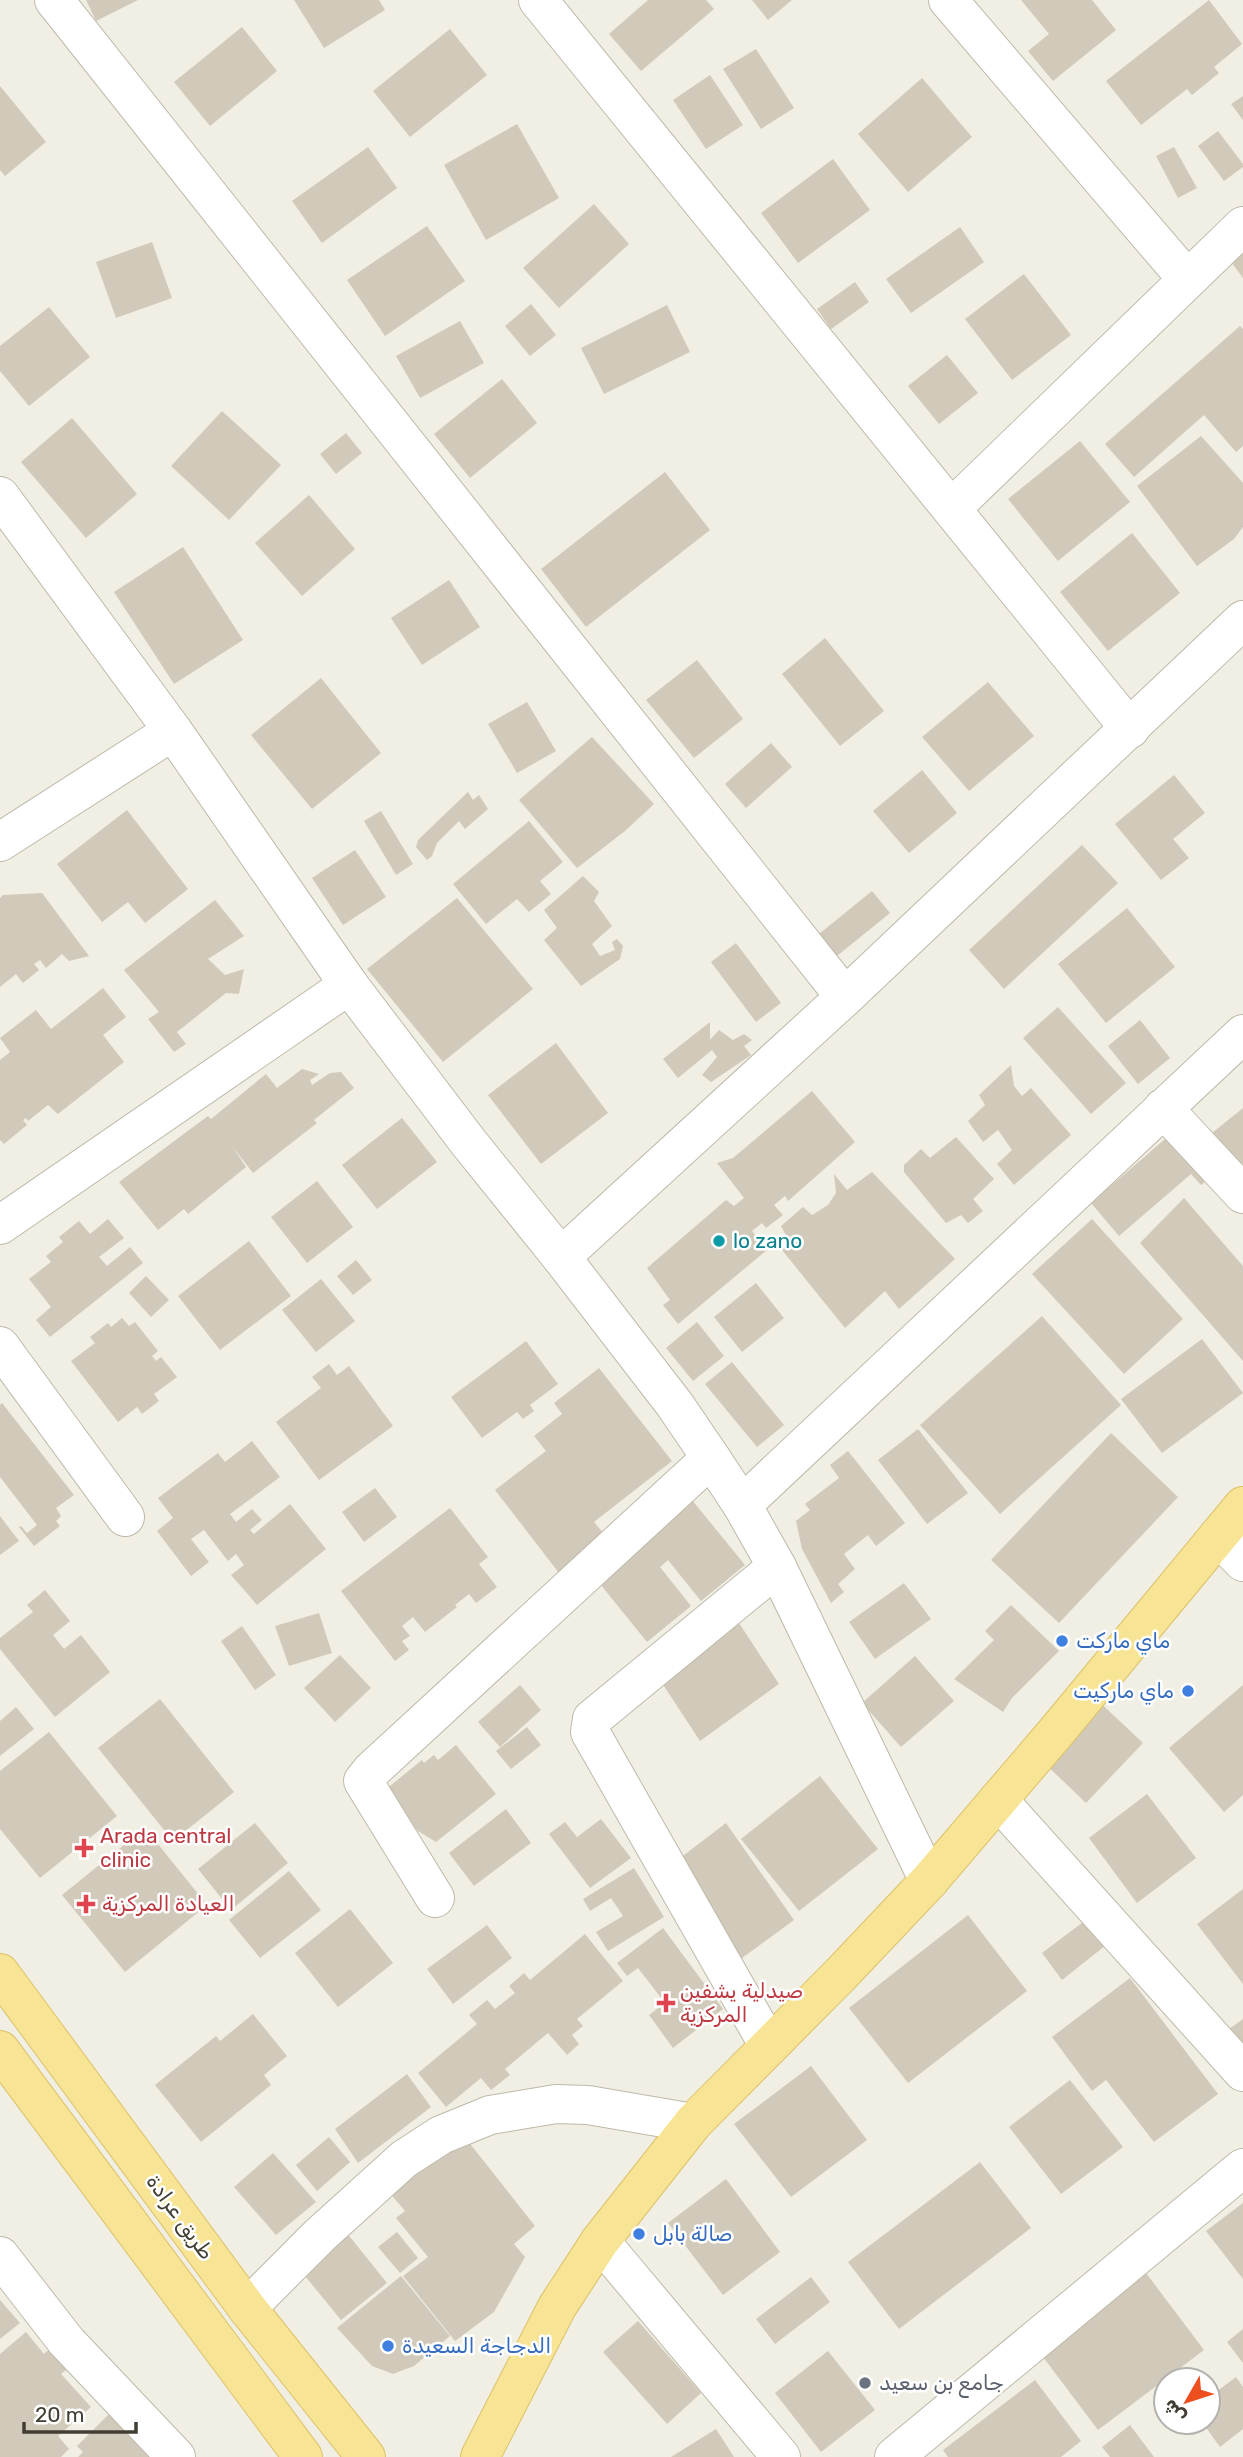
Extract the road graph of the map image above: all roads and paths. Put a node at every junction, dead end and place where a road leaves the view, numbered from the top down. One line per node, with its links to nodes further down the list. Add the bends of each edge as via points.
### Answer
1 (54, 0): 13 (street)
2 (538, 0): 7 (street)
3 (948, 0): 5 (street)
4 (1243, 226): 5 (street)
5 (1187, 279): 7 (street)
6 (0, 495): 10 (street)
7 (952, 508): 9 (street)
8 (1243, 620): 9 (street)
9 (1130, 729): 13 (street)
10 (173, 731): 11 (street); 12 (street)
11 (0, 842)
12 (349, 985): 17 (street); 18 (street)
13 (845, 997): 18 (street)
14 (1243, 1034): 15 (street)
15 (1163, 1108): 16 (street); 21 (street)
16 (1243, 1194)
17 (0, 1224)
18 (561, 1257): 20 (street)
19 (0, 1346): 23 (street)
20 (711, 1458): 21 (street); 28 (street, via 363,1781)
21 (742, 1506): 25 (street)
22 (1243, 1506): 24 (main road)
23 (125, 1517)
24 (1231, 1549): 26 (main road)
25 (777, 1567): 27 (street); 30 (street, via 592,1719 590,1732)
26 (998, 1800): 27 (main road); 32 (street)
27 (929, 1881): 30 (main road)
28 (435, 1898)
29 (0, 1973): 37 (main road, طريق عرادة)
30 (769, 2046): 33 (main road)
31 (0, 2050): 39 (main road)
32 (1243, 2072)
33 (693, 2123): 35 (main road); 37 (street, via 588,2105 556,2104 490,2115 404,2159)
34 (1243, 2168): 43 (street)
35 (600, 2241): 41 (main road, via 558,2307); 42 (street)
36 (4, 2270): 38 (street)
37 (247, 2308): 40 (main road, طريق عرادة)
38 (176, 2457)
39 (303, 2457)
40 (366, 2457)
41 (480, 2457)
42 (781, 2457)
43 (894, 2457)

